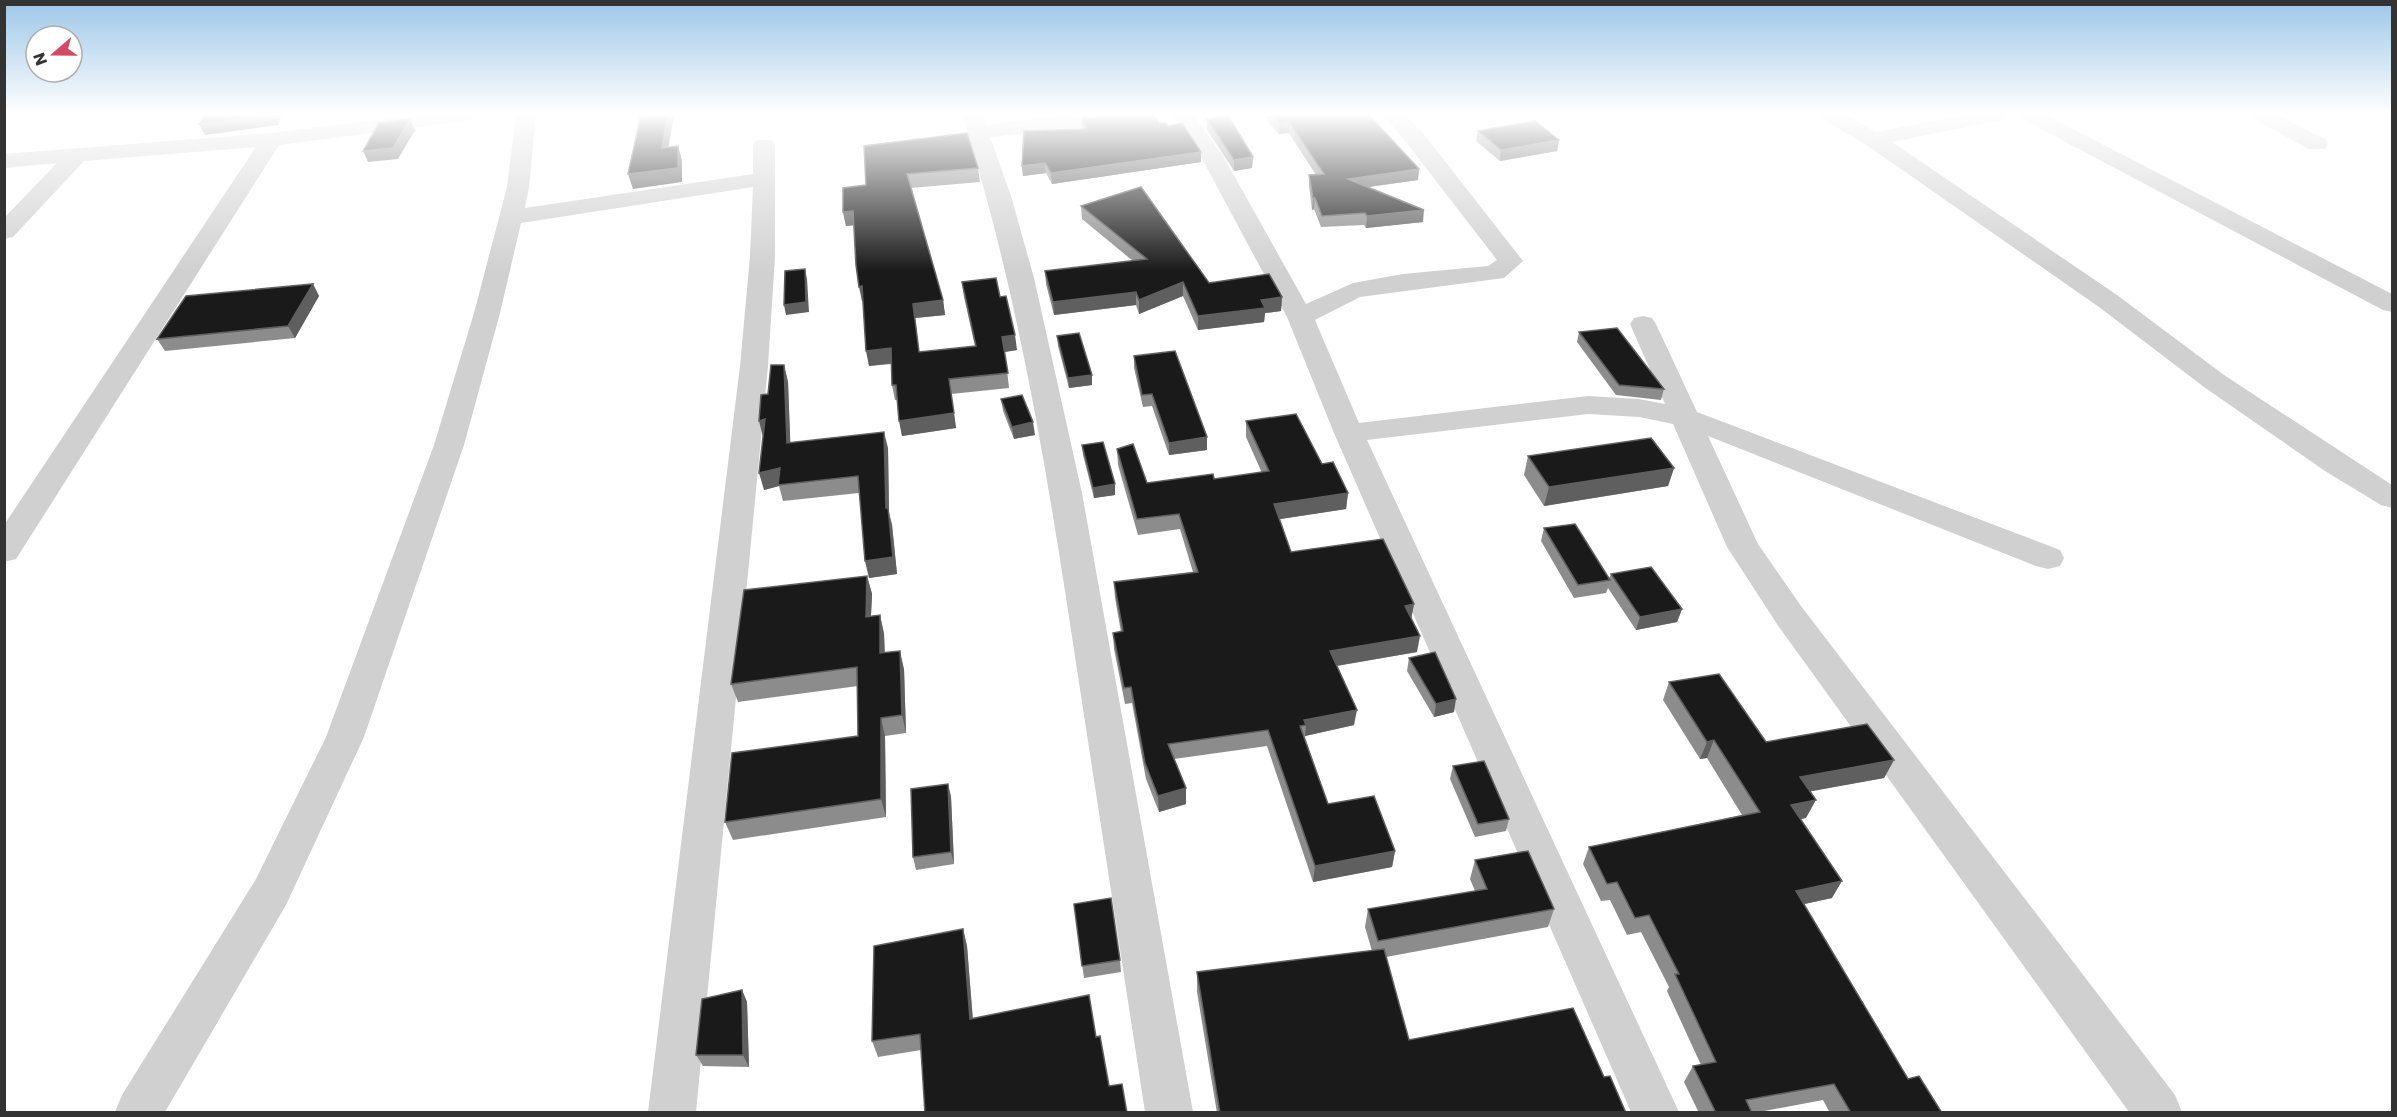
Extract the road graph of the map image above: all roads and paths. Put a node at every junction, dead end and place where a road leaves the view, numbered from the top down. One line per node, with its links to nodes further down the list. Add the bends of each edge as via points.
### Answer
1 (66, 167): 12 (street)
2 (254, 167): 19 (street)
3 (520, 167): 11 (street)
4 (765, 167): 10 (street)
5 (988, 167): 23 (street, via 1021,278 1066,493)
6 (1218, 167): 14 (street)
7 (1438, 167): 14 (street, via 1511,261 1495,273 1353,291)
8 (1914, 167): 18 (street, via 2108,301 2214,381)
9 (2132, 167): 13 (street)
10 (765, 178): 11 (street); 22 (street, via 757,343)
11 (510, 217): 21 (street, via 449,445 345,737 271,892)
12 (4, 232)
13 (2392, 304)
14 (1300, 317): 17 (street)
15 (1643, 324): 16 (street)
16 (1684, 417): 17 (street, via 1639,408 1588,405); 20 (street); 25 (street, via 1743,547)
17 (1349, 433): 24 (street)
18 (2392, 498)
19 (4, 551)
20 (2048, 558)
21 (140, 1113)
22 (672, 1113)
23 (1169, 1113)
24 (1655, 1113)
25 (2158, 1113)

